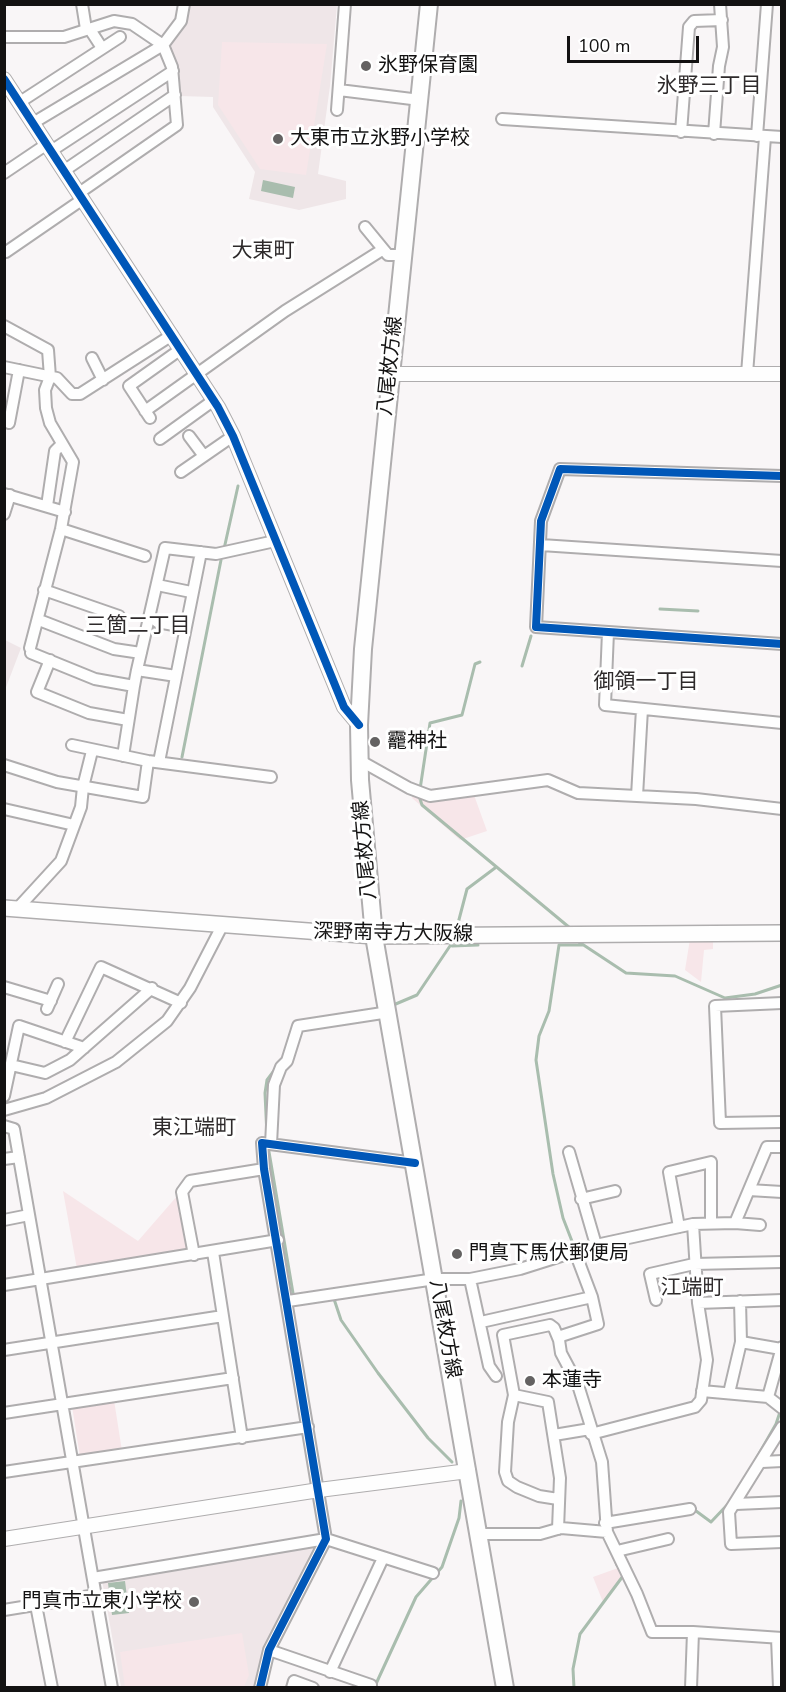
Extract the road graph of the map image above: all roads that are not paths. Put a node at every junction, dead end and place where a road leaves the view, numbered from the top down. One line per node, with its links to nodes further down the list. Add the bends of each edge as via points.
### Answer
1 (82, 4): 8 (street)
2 (184, 4): 11 (street, via 181,21)
3 (345, 4): 15 (street)
4 (429, 4): 17 (main road, 八尾枚方線)
5 (720, 4): 7 (street)
6 (767, 4): 24 (street)
7 (722, 20): 22 (street, via 694,21 689,27); 23 (street)
8 (88, 29): 9 (street, via 64,36); 11 (street, via 114,21 132,24); 12 (street)
9 (4, 37)
10 (120, 37): 12 (street)
11 (163, 45): 13 (street); 21 (street)
12 (102, 48): 18 (street)
13 (173, 71): 16 (street); 26 (street)
14 (4, 79): 18 (street)
15 (339, 90): 17 (street); 19 (street)
16 (174, 95): 27 (street); 29 (street, via 177,125)
17 (420, 100): 33 (main road, 八尾枚方線)
18 (20, 102): 21 (street)
19 (337, 110)
20 (502, 119): 22 (street)
21 (33, 123): 26 (street)
22 (681, 132): 23 (street)
23 (714, 134): 24 (street)
24 (761, 136): 25 (street); 42 (street)
25 (782, 137)
26 (49, 148): 27 (street); 28 (street)
27 (65, 170): 29 (street)
28 (5, 173)
29 (81, 196): 32 (street); 35 (street)
30 (365, 227): 31 (street)
31 (382, 250): 33 (street, via 388,255); 40 (street)
32 (6, 252)
33 (403, 255): 41 (main road, 八尾枚方線)
34 (4, 326): 44 (street, via 48,350)
35 (172, 335): 36 (street); 45 (street)
36 (181, 350): 40 (street); 40 (street, via 129,386 147,415)
37 (92, 358): 45 (street)
38 (4, 367): 39 (street)
39 (19, 370): 44 (street); 47 (street)
40 (197, 374): 46 (street)
41 (390, 374): 42 (street); 82 (main road, 八尾枚方線)
42 (747, 374): 43 (street)
43 (782, 374)
44 (50, 377): 45 (street, via 57,378 72,394 80,394); 51 (street, via 45,390 46,408)
45 (103, 380)
46 (214, 400): 49 (street); 50 (street)
47 (9, 423)
48 (189, 436): 52 (street)
49 (233, 436): 52 (street); 60 (street)
50 (160, 439)
51 (62, 444): 56 (street, via 55,451); 57 (street, via 73,462)
52 (204, 456): 53 (street)
53 (181, 472)
54 (782, 476): 61 (street, via 560,469 541,521)
55 (7, 494): 56 (street); 58 (street)
56 (47, 506): 57 (street)
57 (65, 512): 59 (street)
58 (4, 514)
59 (61, 530): 63 (street, via 125,554); 66 (street)
60 (275, 541): 62 (street, via 216,555); 82 (street, via 344,707)
61 (541, 545): 64 (street); 72 (street, via 536,627)
62 (201, 552): 67 (street); 74 (street, via 165,548)
63 (145, 556)
64 (782, 561)
65 (162, 586): 67 (street)
66 (44, 590): 68 (street); 69 (street)
67 (191, 592): 71 (street)
68 (111, 616)
69 (39, 620): 74 (street, via 114,649); 75 (street, via 31,650)
70 (157, 622): 71 (street)
71 (185, 627): 77 (street)
72 (608, 632): 73 (street); 79 (street, via 605,705)
73 (782, 644)
74 (141, 652): 76 (street)
75 (50, 660): 78 (street, via 95,679); 80 (street, via 37,692 89,714)
76 (137, 670): 77 (street); 78 (street)
77 (176, 676): 87 (street)
78 (134, 686): 80 (street)
79 (642, 709): 81 (street); 91 (street)
80 (128, 720): 85 (street)
81 (782, 723)
82 (359, 725): 86 (main road, 八尾枚方線)
83 (72, 745): 84 (street)
84 (92, 751): 85 (street); 90 (street)
85 (123, 756): 87 (street)
86 (359, 760): 91 (street, via 430,796 548,780 578,793); 98 (main road, 八尾枚方線)
87 (153, 761): 89 (street); 90 (street, via 143,797)
88 (4, 765): 90 (street)
89 (271, 777)
90 (83, 787): 94 (street)
91 (637, 796): 92 (street)
92 (782, 808)
93 (4, 809): 94 (street)
94 (74, 825): 95 (street, via 61,861)
95 (8, 910): 96 (main road, 深野南寺方大阪線)
96 (222, 926): 98 (main road, 深野南寺方大阪線); 102 (street)
97 (782, 933): 98 (main road, 深野南寺方大阪線)
98 (374, 936): 104 (main road, 八尾枚方線)
99 (58, 984): 100 (street, via 49,1005)
100 (4, 987)
101 (152, 988): 102 (street); 105 (street, via 101,967); 106 (street)
102 (181, 1003): 109 (street, via 167,1021 116,1062 46,1098)
103 (782, 1003): 110 (street, via 715,1006 720,1123)
104 (389, 1012): 112 (street, via 298,1026 287,1061 274,1084); 117 (main road, 八尾枚方線)
105 (65, 1042): 106 (street); 107 (street, via 19,1026)
106 (84, 1048): 107 (street, via 45,1073)
107 (11, 1065): 108 (street)
108 (4, 1096)
109 (4, 1110)
110 (782, 1122)
111 (4, 1126): 115 (street, via 14,1129)
112 (271, 1144): 117 (street); 118 (street, via 262,1143)
113 (782, 1147): 119 (street, via 767,1147)
114 (569, 1152): 122 (street)
115 (20, 1157): 116 (street); 123 (street)
116 (4, 1159)
117 (415, 1163): 138 (main road, 八尾枚方線)
118 (264, 1169): 130 (street); 134 (street, via 190,1181 182,1192)
119 (749, 1190): 121 (street); 126 (street)
120 (615, 1191): 122 (street)
121 (782, 1192)
122 (581, 1199): 131 (street)
123 (29, 1215): 124 (street); 137 (street)
124 (4, 1220)
125 (711, 1222): 126 (street); 127 (street); 129 (street, via 711,1162 669,1172)
126 (735, 1223): 128 (street)
127 (693, 1224): 129 (street); 136 (street)
128 (760, 1225)
129 (679, 1227): 131 (street)
130 (278, 1240): 132 (street); 144 (street)
131 (596, 1245): 133 (street)
132 (213, 1252): 134 (street); 147 (street)
133 (575, 1252): 139 (street); 141 (street)
134 (194, 1255): 137 (street)
135 (782, 1262): 136 (street)
136 (694, 1264): 142 (street, via 650,1274); 146 (street)
137 (40, 1279): 140 (street); 150 (street)
138 (435, 1279): 139 (street); 144 (street); 170 (main road, 八尾枚方線)
139 (470, 1279): 148 (street)
140 (4, 1285)
141 (592, 1297): 148 (street); 149 (street, via 598,1324)
142 (656, 1300)
143 (782, 1300): 145 (street)
144 (288, 1301): 162 (street)
145 (740, 1301): 146 (street); 151 (street)
146 (698, 1303): 156 (street, via 707,1360)
147 (223, 1316): 150 (street); 155 (street)
148 (481, 1322): 154 (street, via 489,1366)
149 (559, 1340): 158 (street, via 550,1325 503,1335); 164 (street, via 561,1353 578,1385)
150 (51, 1342): 153 (street); 159 (street)
151 (741, 1342): 152 (street); 157 (street)
152 (781, 1348): 160 (street)
153 (4, 1350)
154 (496, 1376)
155 (232, 1378): 159 (street); 166 (street)
156 (702, 1391): 157 (street); 164 (street, via 695,1407)
157 (729, 1393): 160 (street)
158 (514, 1395): 165 (street, via 548,1402); 173 (street, via 506,1447 508,1481 527,1492)
159 (62, 1404): 161 (street); 168 (street)
160 (775, 1404)
161 (4, 1413)
162 (308, 1427): 166 (street); 172 (street)
163 (782, 1427): 169 (street)
164 (590, 1432): 165 (street); 178 (street, via 602,1462)
165 (554, 1435): 173 (street, via 560,1478)
166 (242, 1438): 168 (street)
167 (782, 1461): 169 (street)
168 (72, 1462): 171 (street); 177 (street)
169 (762, 1462): 175 (street)
170 (468, 1471): 172 (street); 180 (main road, 八尾枚方線)
171 (4, 1472)
172 (319, 1490): 177 (street); 182 (street)
173 (558, 1498): 179 (street)
174 (782, 1502): 175 (street)
175 (736, 1504): 184 (street, via 729,1512 730,1544)
176 (690, 1509): 178 (street)
177 (85, 1527): 181 (street); 188 (street)
178 (606, 1528): 179 (street); 185 (street)
179 (558, 1529): 180 (street, via 540,1534)
180 (479, 1534): 202 (main road, 八尾枚方線)
181 (4, 1539)
182 (326, 1539): 186 (street); 188 (street); 194 (street)
183 (669, 1539): 185 (street)
184 (782, 1542)
185 (617, 1551): 192 (street, via 652,1632)
186 (382, 1558): 187 (street); 195 (street)
187 (433, 1573)
188 (93, 1578): 189 (street)
189 (96, 1594): 190 (street); 198 (street)
190 (36, 1605): 191 (street); 197 (street)
191 (4, 1610)
192 (693, 1632): 193 (street); 203 (street)
193 (779, 1638): 204 (street)
194 (269, 1650): 195 (street); 199 (street)
195 (330, 1672): 196 (street)
196 (371, 1685)
197 (52, 1688)
198 (112, 1688)
199 (260, 1688)
200 (292, 1688): 201 (street, via 294,1681)
201 (313, 1688)
202 (505, 1688)
203 (691, 1688)
204 (779, 1688)

